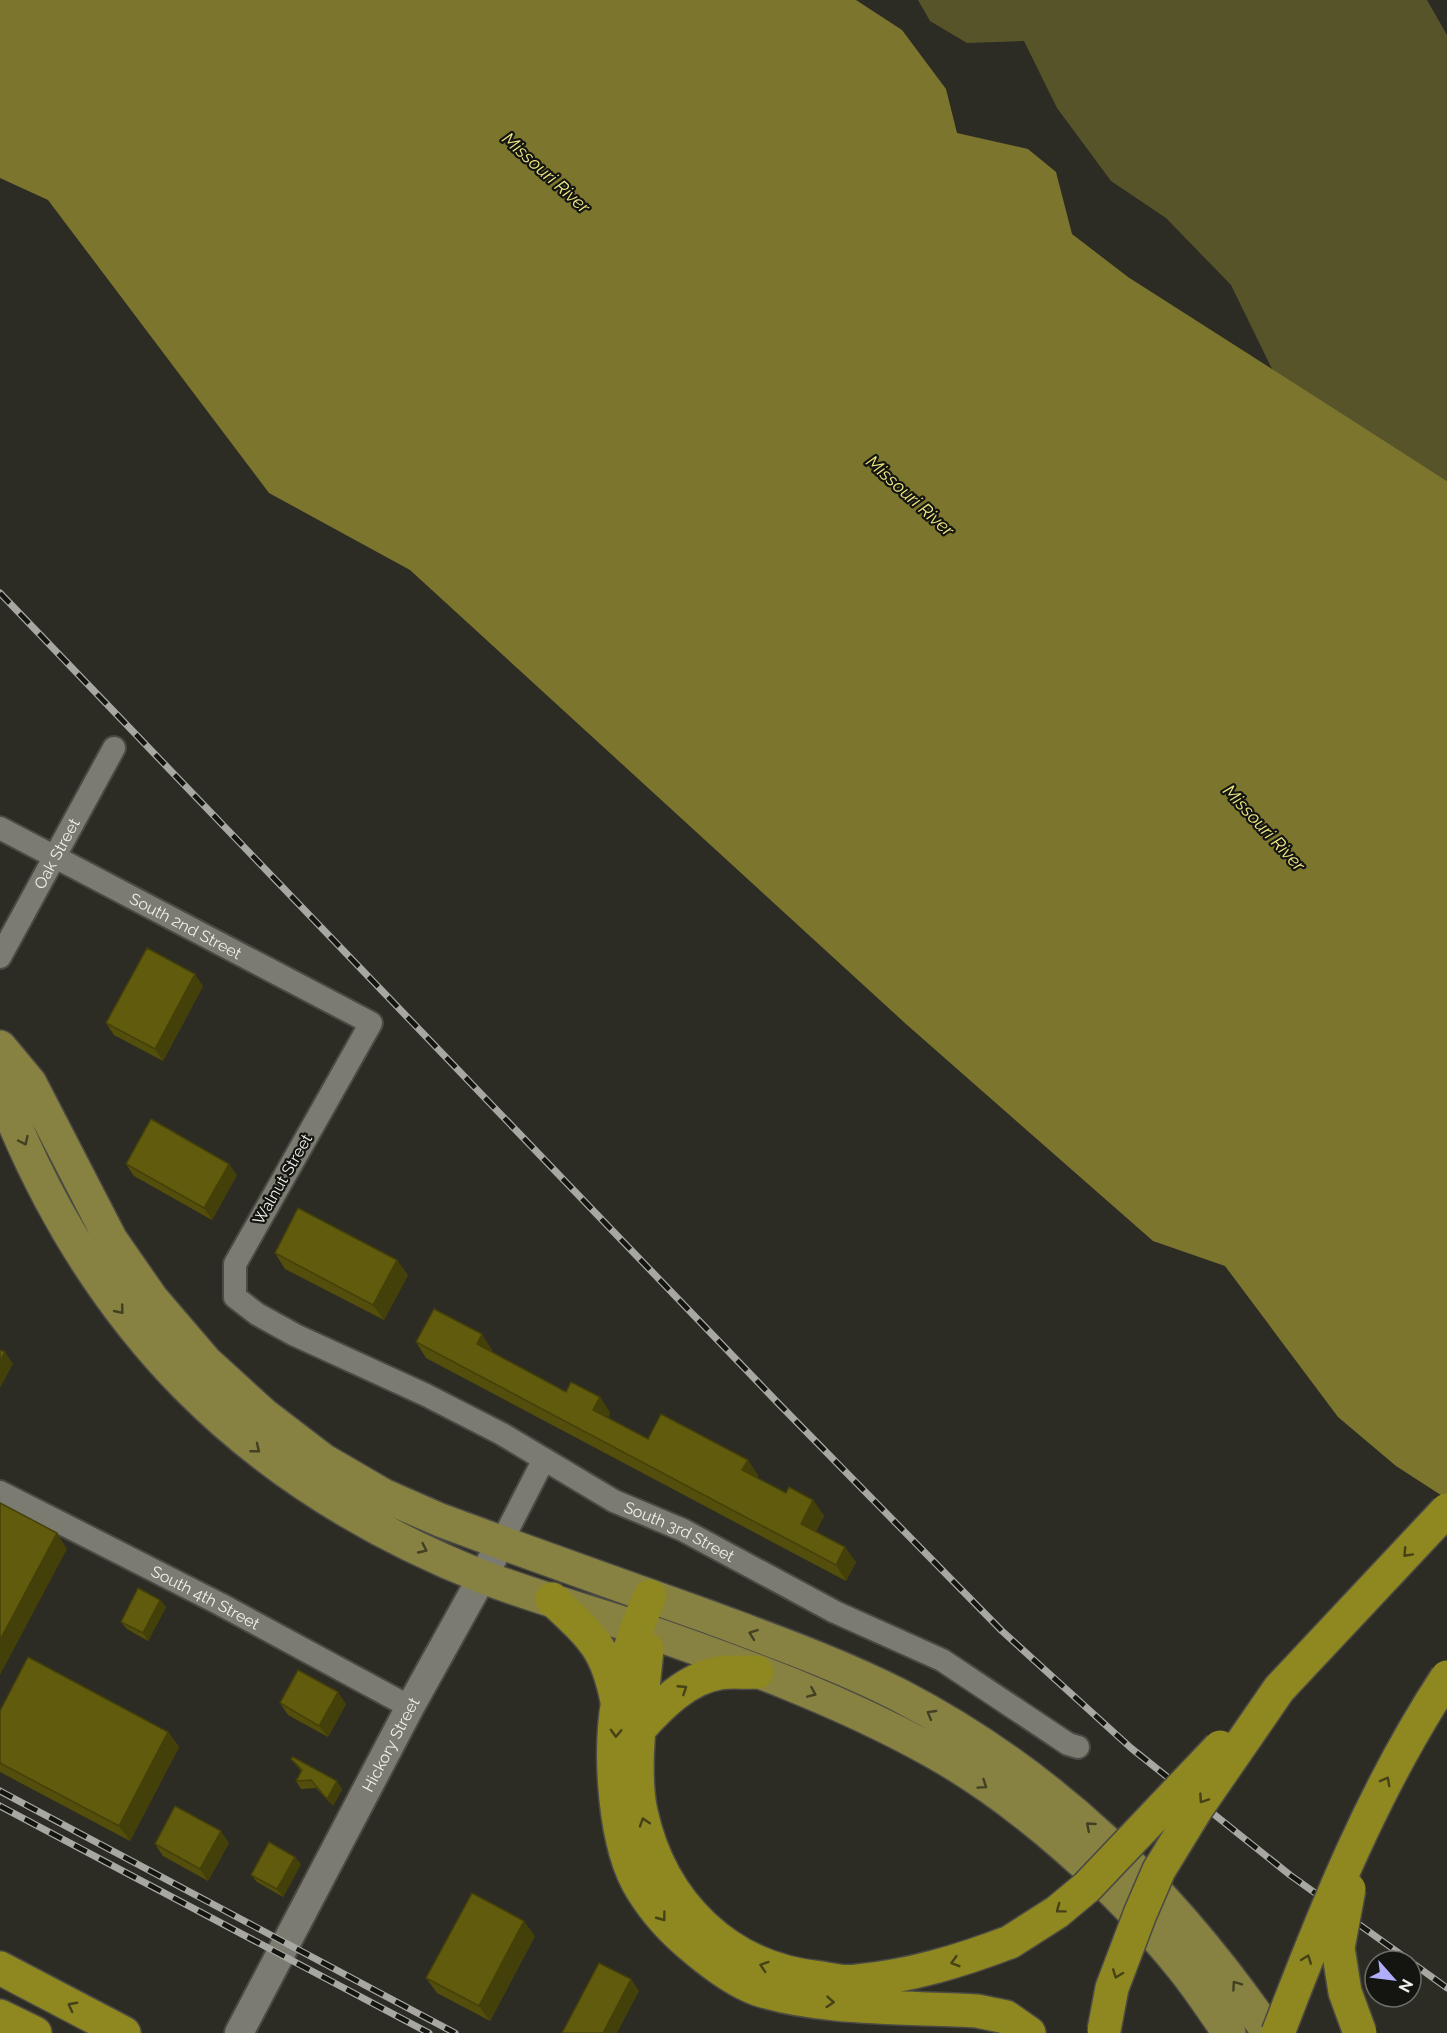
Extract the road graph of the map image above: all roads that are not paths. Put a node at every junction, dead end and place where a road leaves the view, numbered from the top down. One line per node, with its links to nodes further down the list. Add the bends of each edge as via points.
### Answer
1 (114, 748): 3 (street, Oak Street)
2 (0, 828): 3 (street, South 2nd Street)
3 (53, 857): 4 (street, Oak Street); 5 (street, South 2nd Street)
4 (0, 957)
5 (371, 1023): 8 (street, Walnut Street, via 235,1264 234,1297)
6 (0, 1047): 12 (main road, via 30,1083 111,1240 152,1299 206,1362 263,1414 323,1460 383,1495)
7 (0, 1088): 13 (main road, one-way to 13, via 61,1222 105,1291 162,1362 209,1410 279,1467 360,1518)
8 (275, 1324): 9 (street, South 3rd Street, via 426,1395)
9 (544, 1459): 12 (street, Hickory Street); 23 (street, South 3rd Street, via 614,1501 683,1530 835,1612 942,1660)
10 (0, 1492): 21 (street, South 4th Street)
11 (1447, 1510): 19 (highway, one-way to 19, bridge)
12 (501, 1543): 13 (street, Hickory Street); 14 (main road)
13 (483, 1577): 15 (main road); 21 (street, Hickory Street)
14 (650, 1596): 16 (highway); 33 (main road, one-way to 14, via 1225,1969 1170,1906 1094,1829 1030,1778 967,1734 898,1695 810,1654)
15 (552, 1599): 16 (main road); 20 (highway, via 595,1639 612,1673)
16 (642, 1629): 17 (main road); 20 (highway); 22 (highway)
17 (757, 1672): 22 (highway, one-way to 17, via 663,1703 691,1684 718,1673); 32 (main road, one-way to 32, via 870,1719 937,1753 1049,1833 1130,1909 1183,1968)
18 (1447, 1677): 24 (highway, one-way to 18, bridge, via 1416,1725)
19 (1279, 1689): 22 (highway, one-way to 22, bridge, via 1087,1887 1057,1912 1010,1942 961,1960 915,1973 854,1982 795,1976 754,1962 718,1939 679,1901 655,1856 641,1811); 27 (highway, one-way to 27, bridge, via 1159,1870 1112,1988)
20 (617, 1701): 31 (highway, one-way to 31, via 614,1792 623,1845 641,1888 674,1933 716,1966 755,1988 798,2000 977,2011 1006,2017)
21 (410, 1707): 30 (street, Hickory Street)
22 (640, 1728)
23 (1078, 1747)
24 (1360, 1831): 34 (highway, one-way to 24, bridge); 35 (highway, bridge, via 1338,1948 1345,1992)
25 (0, 1968): 29 (highway, one-way to 25)
26 (0, 2016): 28 (highway)
27 (1104, 2031)
28 (35, 2033)
29 (124, 2033)
30 (239, 2033)
31 (1029, 2033)
32 (1229, 2033)
33 (1269, 2033)
34 (1278, 2033)
35 (1360, 2033)

